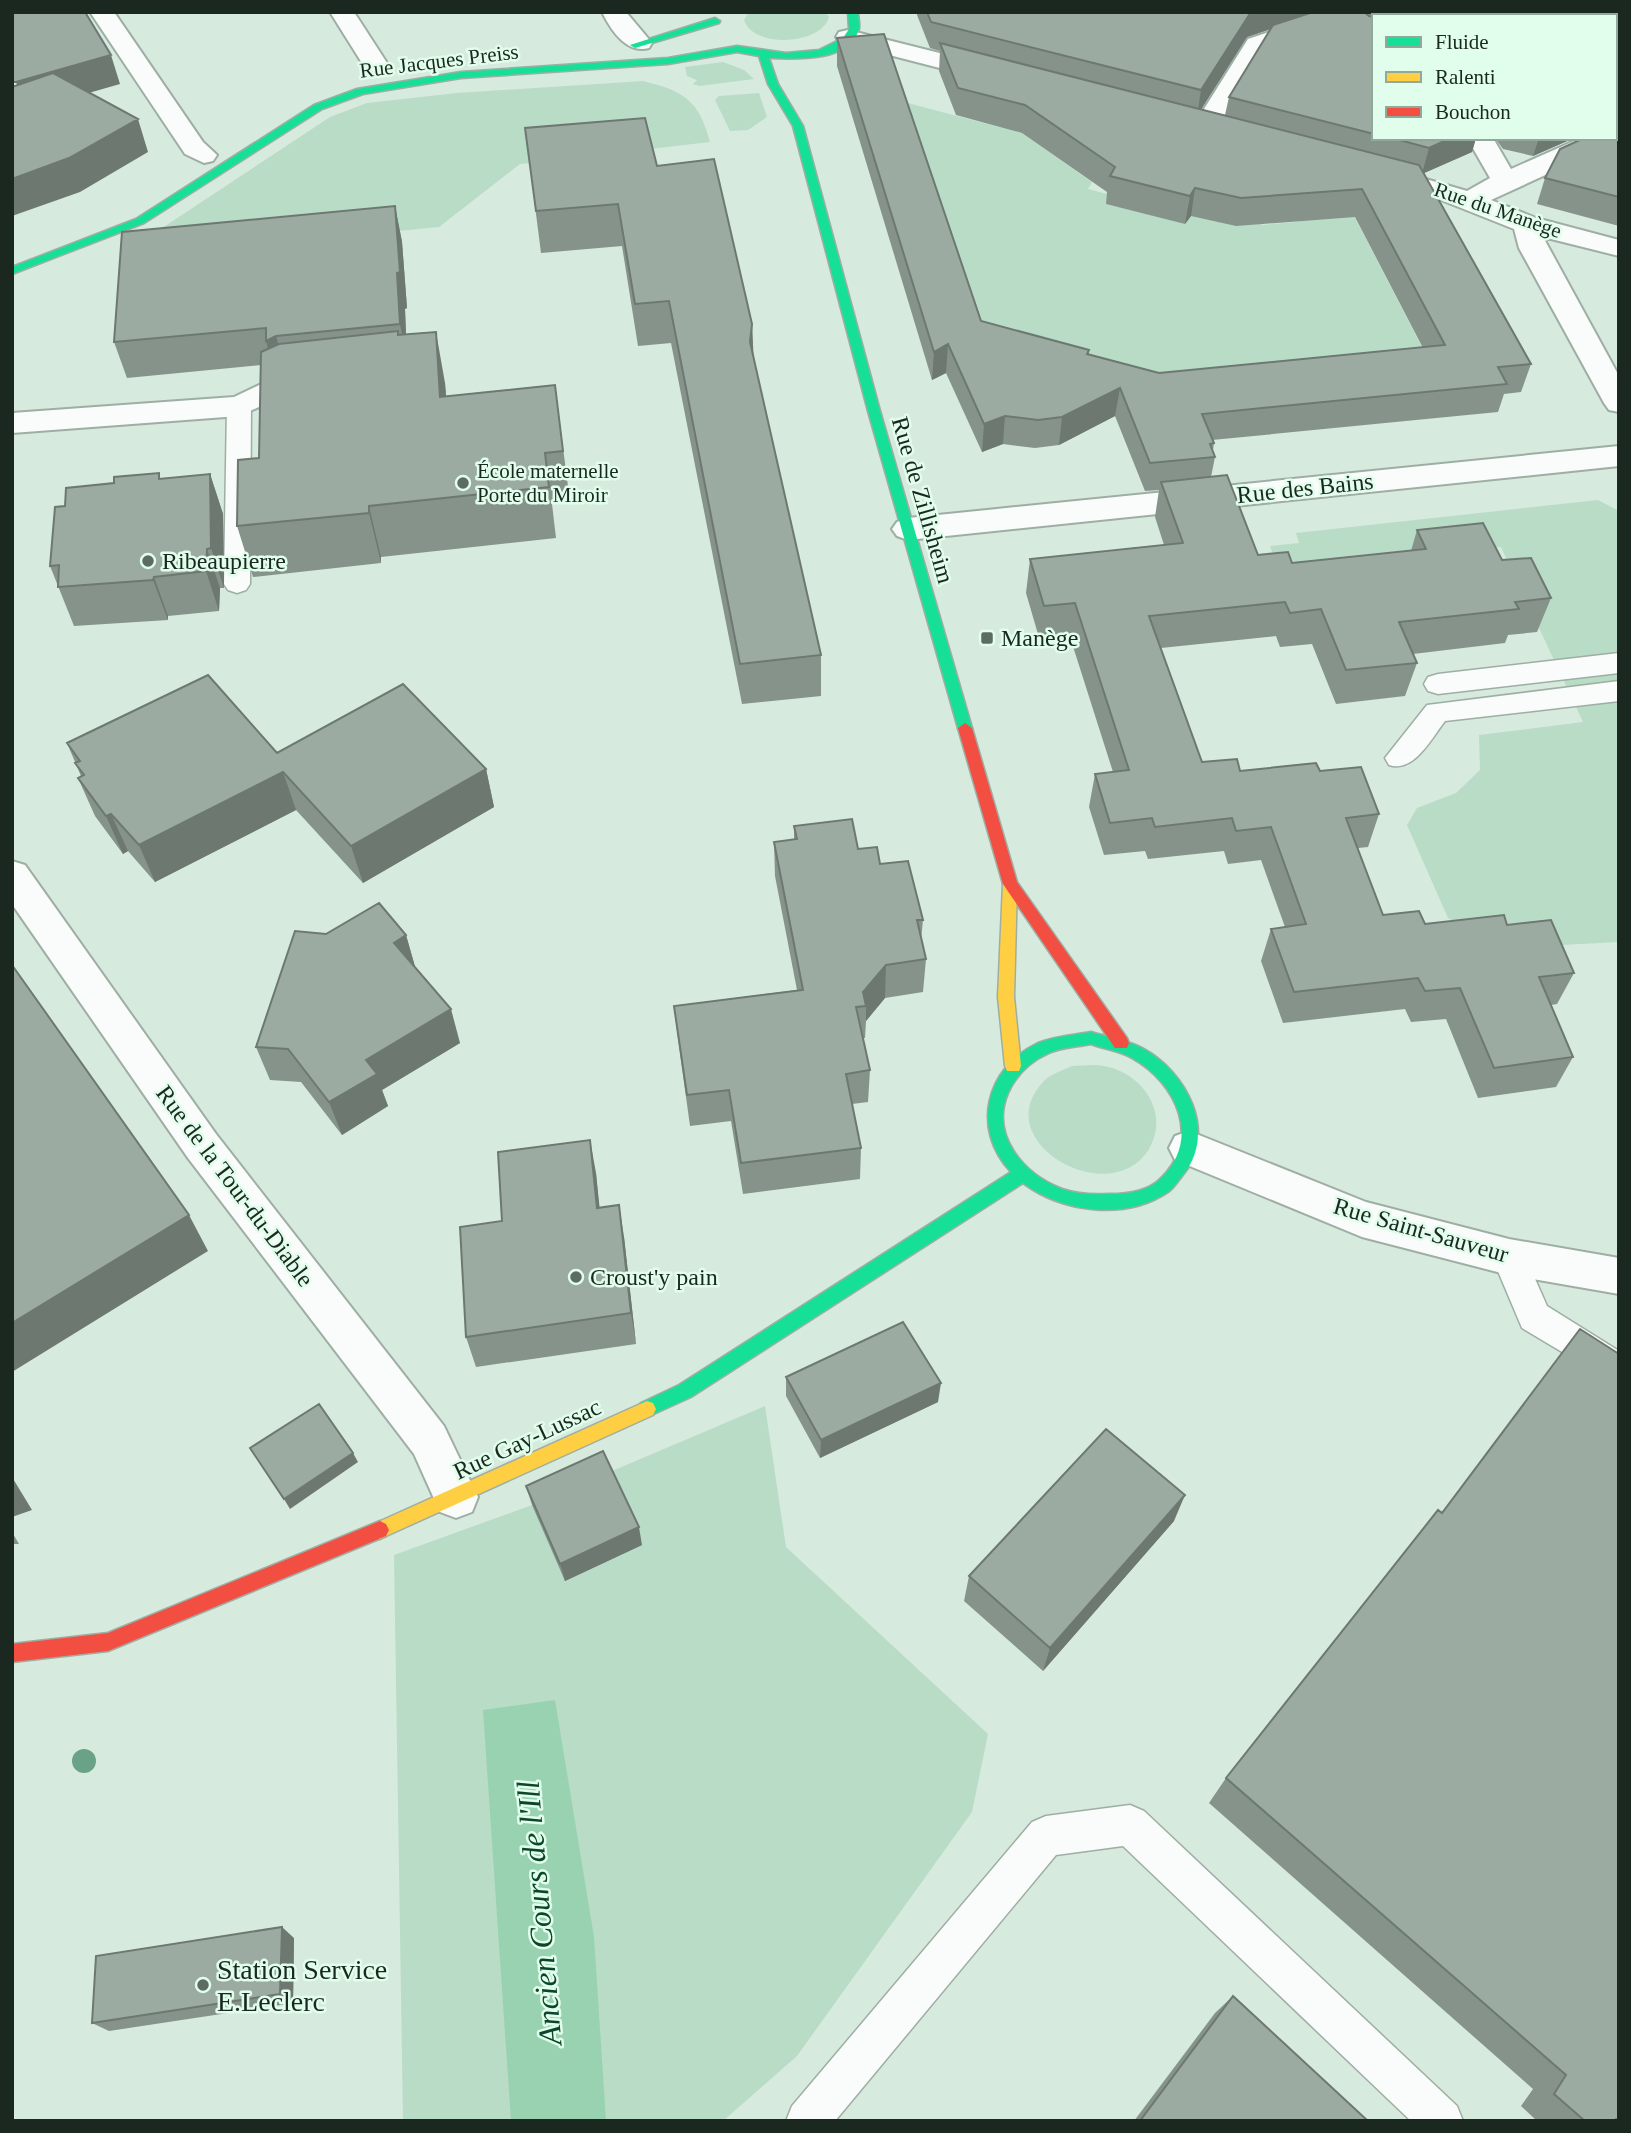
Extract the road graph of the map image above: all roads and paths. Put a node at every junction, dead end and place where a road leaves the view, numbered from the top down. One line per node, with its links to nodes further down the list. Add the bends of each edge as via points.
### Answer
1 (102, 12): 20 (street, via 194,148)
2 (342, 12): 11 (street)
3 (614, 12): 7 (street)
4 (717, 16): 7 (street, Rue Jacques Preiss); 8 (street, via 720,36)
5 (853, 19): 9 (street, via 827,51 807,63); 12 (street)
6 (1372, 33): 16 (street, via 1348,14 1257,44)
7 (640, 43): 10 (street, Rue Jacques Preiss, via 587,55)
8 (737, 48): 9 (street); 25 (street, Rue Jacques Preiss, via 668,61 461,75 361,91 318,107)
9 (764, 57): 15 (street, Rue de Zillisheim)
10 (415, 65)
11 (376, 67)
12 (1018, 80)
13 (801, 104): 15 (street, Rue de Zillisheim)
14 (1178, 121): 16 (street)
15 (797, 126): 35 (street, Rue de Zillisheim)
16 (1205, 128): 17 (street)
17 (1232, 135)
18 (1481, 140): 22 (street)
19 (1599, 140): 22 (street)
20 (204, 155): 25 (street, Rue Jacques Preiss, via 211,164)
21 (1353, 167): 23 (street, Rue du Manège)
22 (1505, 181): 23 (street)
23 (1470, 201): 26 (street, Rue du Manège)
24 (110, 214): 27 (street)
25 (140, 221): 29 (street, Rue Jacques Preiss)
26 (1526, 224): 28 (street, Rue du Manège); 31 (street, via 1534,248)
27 (75, 228)
28 (1619, 248)
29 (12, 271)
30 (338, 379): 32 (street, via 286,384)
31 (1619, 403)
32 (239, 406): 33 (street); 36 (lane)
33 (12, 423)
34 (1619, 456): 35 (street, Rue des Bains)
35 (908, 529): 42 (street, Rue de Zillisheim)
36 (237, 584)
37 (1619, 663): 38 (lane)
38 (1438, 684)
39 (1619, 691): 40 (lane, via 1437,712)
40 (1399, 758)
41 (12, 875): 50 (street, Rue de la Tour-du-Diable, via 202,1146 429,1440)
42 (1010, 884): 43 (street, Rue de Zillisheim); 44 (street, Rue de Zillisheim, via 1006,997)
43 (1121, 1043): 44 (street, via 1061,1040 1034,1050); 45 (street, via 1154,1060 1179,1085 1191,1116)
44 (1013, 1066): 46 (street, via 997,1091 993,1120 1001,1149)
45 (1189, 1148): 46 (street, via 1176,1174 1151,1194 1119,1204 1084,1205 1049,1195); 47 (street, Rue Saint-Sauveur, via 1362,1219)
46 (1021, 1175): 50 (street, Rue Gay-Lussac, via 685,1391)
47 (1509, 1257): 48 (street, Rue Saint-Sauveur); 49 (lane, via 1534,1317)
48 (1619, 1276)
49 (1619, 1370)
50 (456, 1497): 51 (street, Rue Gay-Lussac, via 107,1642)
51 (12, 1653)
52 (807, 2121): 53 (lane, via 1046,1836 1130,1825)
53 (1442, 2121)

